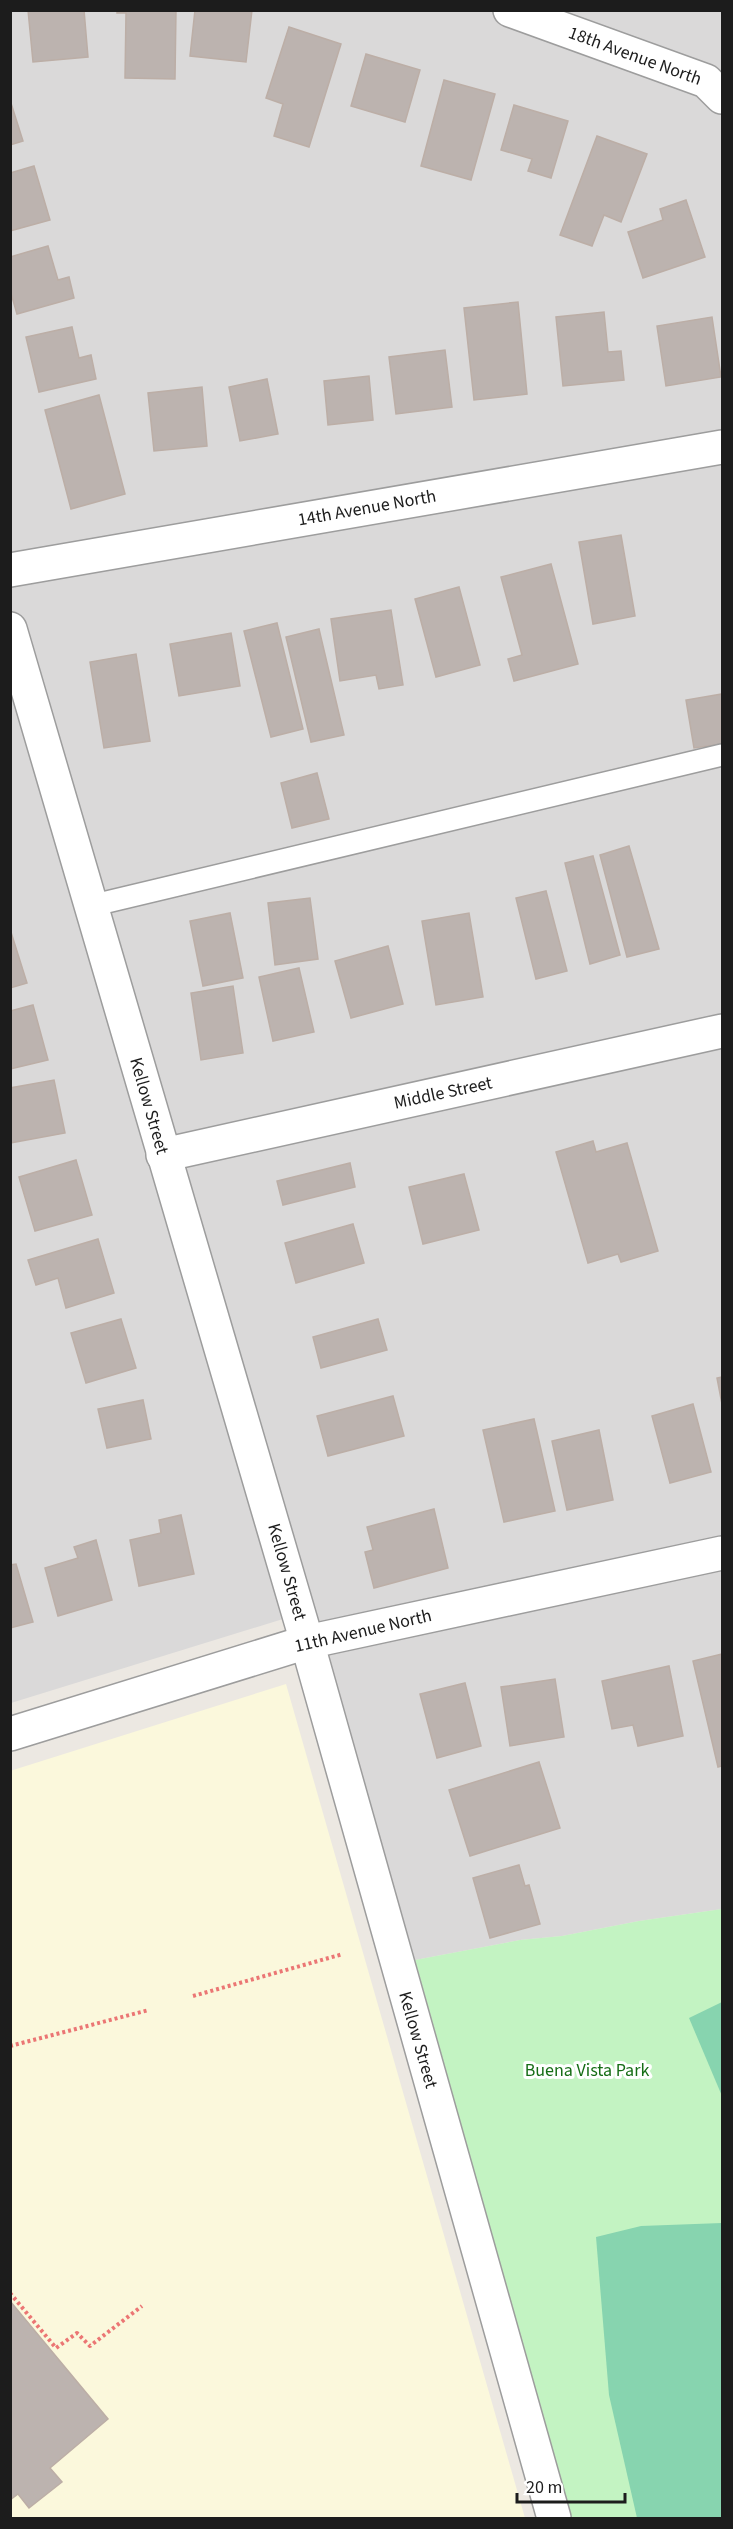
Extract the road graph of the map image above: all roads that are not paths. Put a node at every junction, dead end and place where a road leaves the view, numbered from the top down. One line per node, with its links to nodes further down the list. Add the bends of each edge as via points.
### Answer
1 (510, 10): 2 (street, 18th Avenue North, via 706,81)
2 (723, 97)
3 (723, 447): 4 (street, 14th Avenue North)
4 (10, 570)
5 (10, 629): 7 (street, Kellow Street)
6 (723, 755): 7 (lane)
7 (90, 906): 9 (street, Kellow Street)
8 (723, 1032): 9 (street, Middle Street)
9 (163, 1155): 11 (street, Kellow Street)
10 (723, 1553): 11 (street, 11th Avenue North)
11 (307, 1642): 12 (street, 11th Avenue North); 13 (street, Kellow Street)
12 (10, 1734)
13 (554, 2518)

